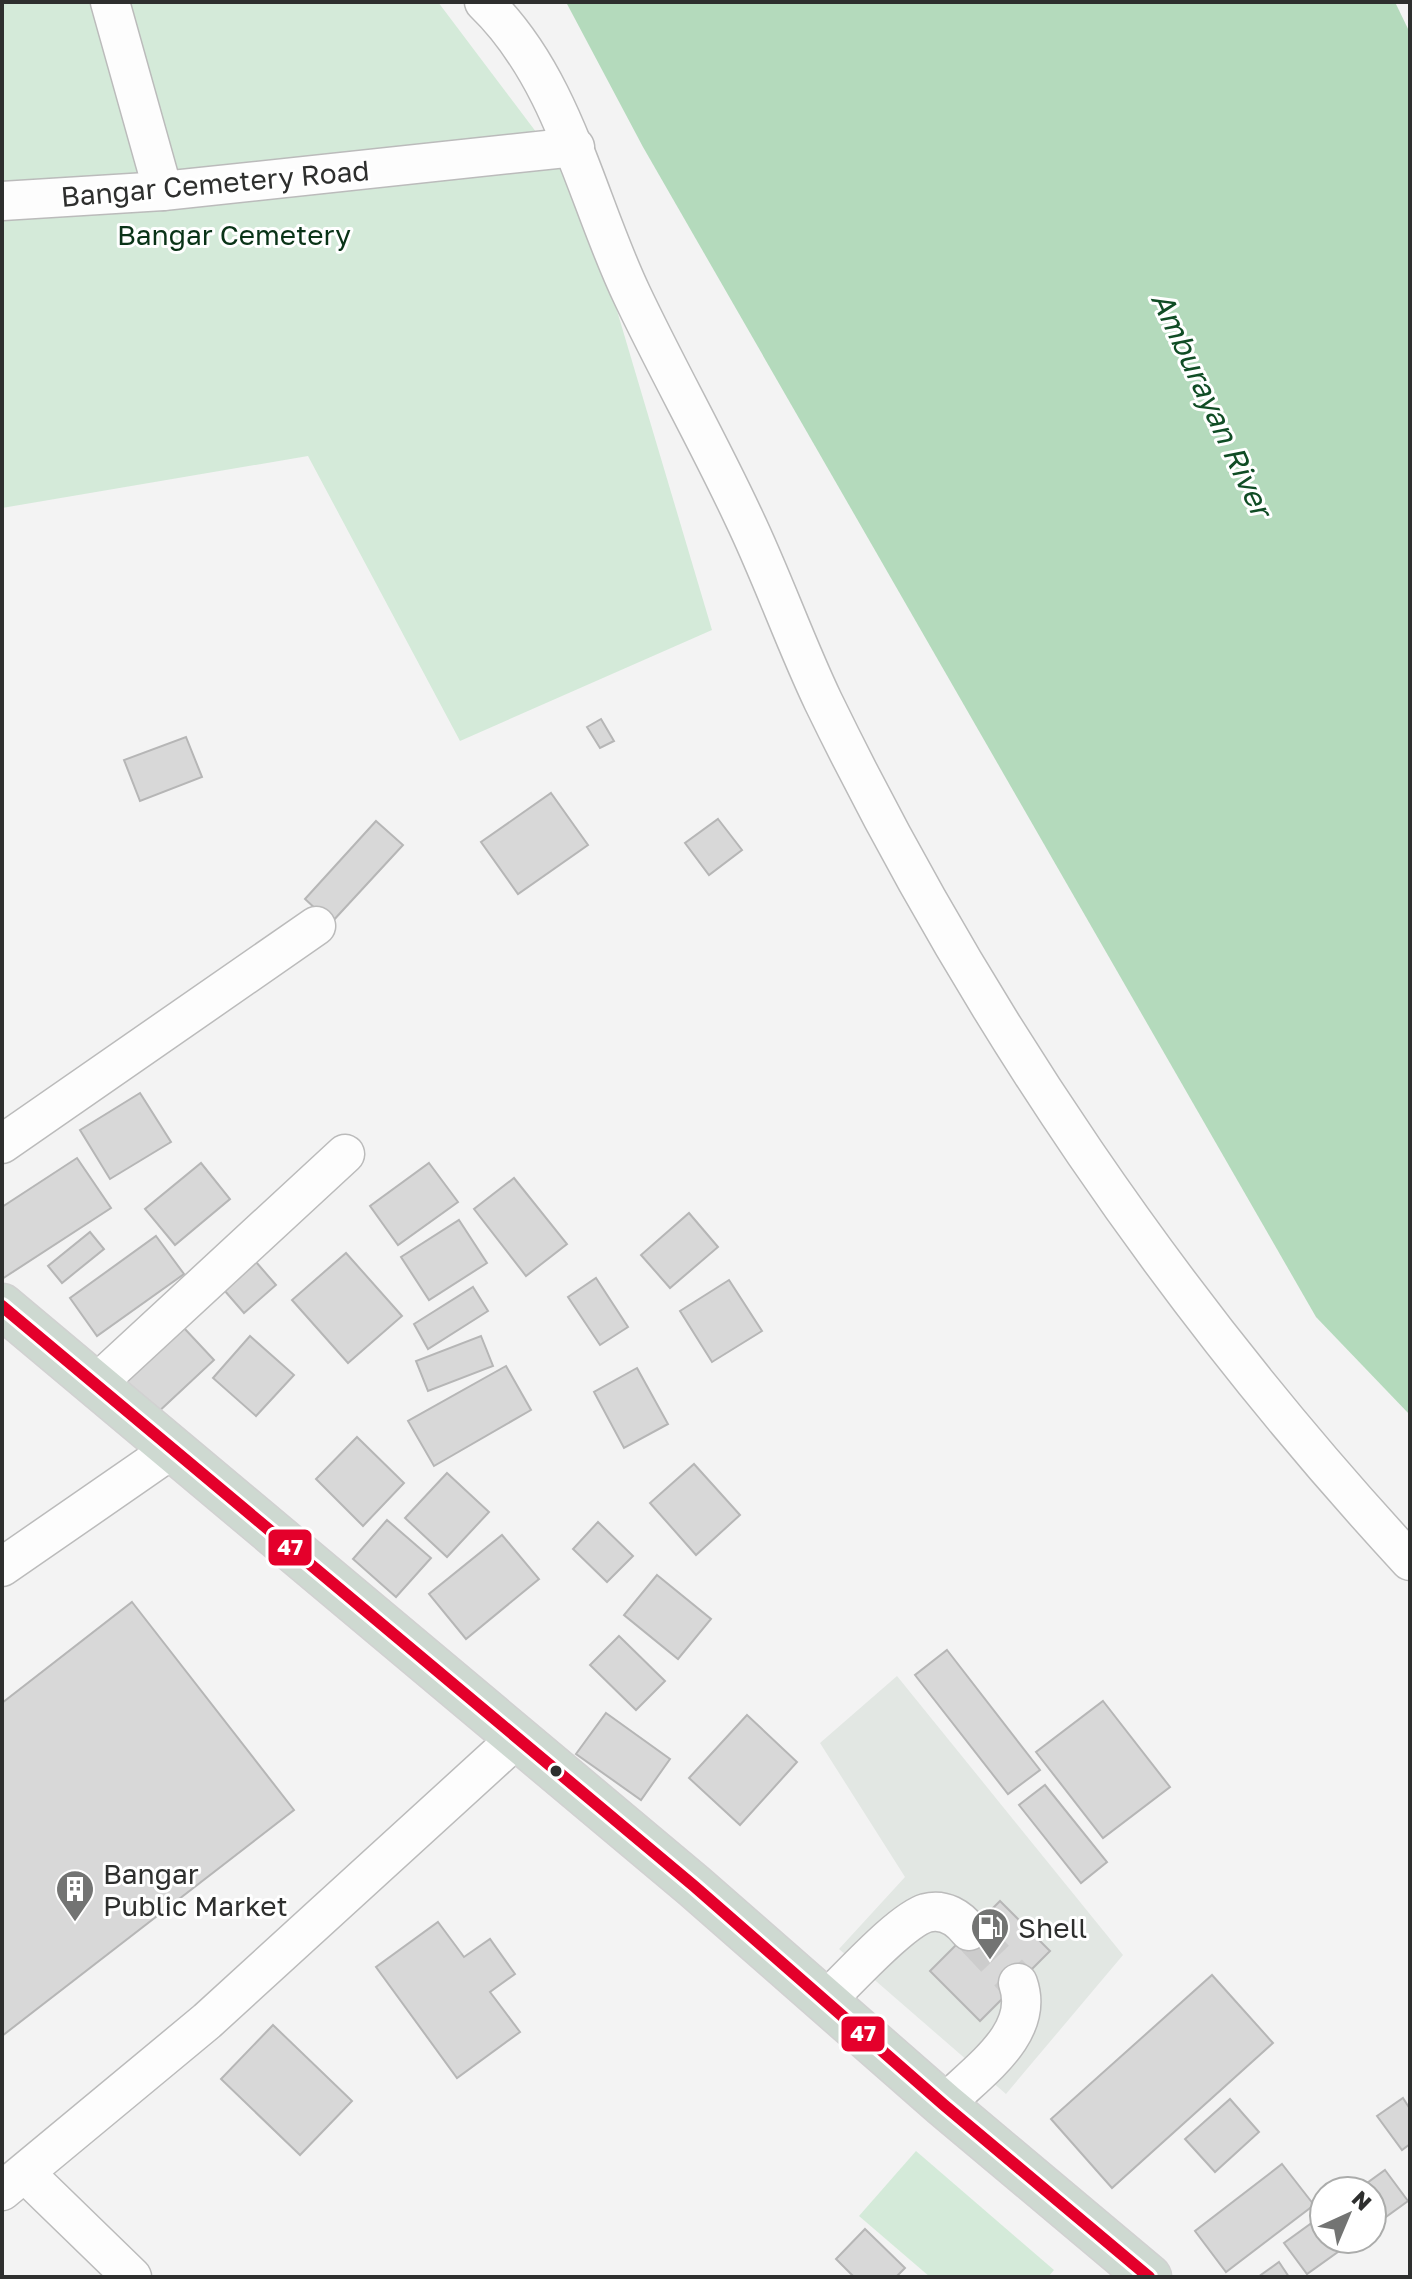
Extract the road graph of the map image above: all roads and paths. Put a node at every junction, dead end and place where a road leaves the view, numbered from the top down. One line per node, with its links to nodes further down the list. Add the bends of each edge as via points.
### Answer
1 (110, 2): 4 (street)
2 (484, 2): 3 (street, via 519,45)
3 (575, 147): 4 (street, Bangar Cemetery Road); 12 (street, via 630,291 744,518 821,698 901,853 1000,1022 1098,1172 1221,1339)
4 (163, 191): 5 (street, Bangar Cemetery Road)
5 (2, 201)
6 (316, 926): 7 (street)
7 (2, 1144)
8 (345, 1154): 10 (street)
9 (2, 1306): 10 (highway)
10 (95, 1385): 11 (highway)
11 (171, 1450): 13 (street); 14 (highway)
12 (1410, 1561)
13 (2, 1567)
14 (517, 1738): 17 (highway); 19 (street, via 207,2021)
15 (969, 1931): 17 (street, via 952,1915 919,1916)
16 (1018, 1983): 18 (street, via 1024,2007 1011,2036)
17 (826, 2000): 18 (highway)
18 (944, 2105): 21 (highway)
19 (14, 2182): 20 (street)
20 (132, 2277)
21 (1149, 2277)

